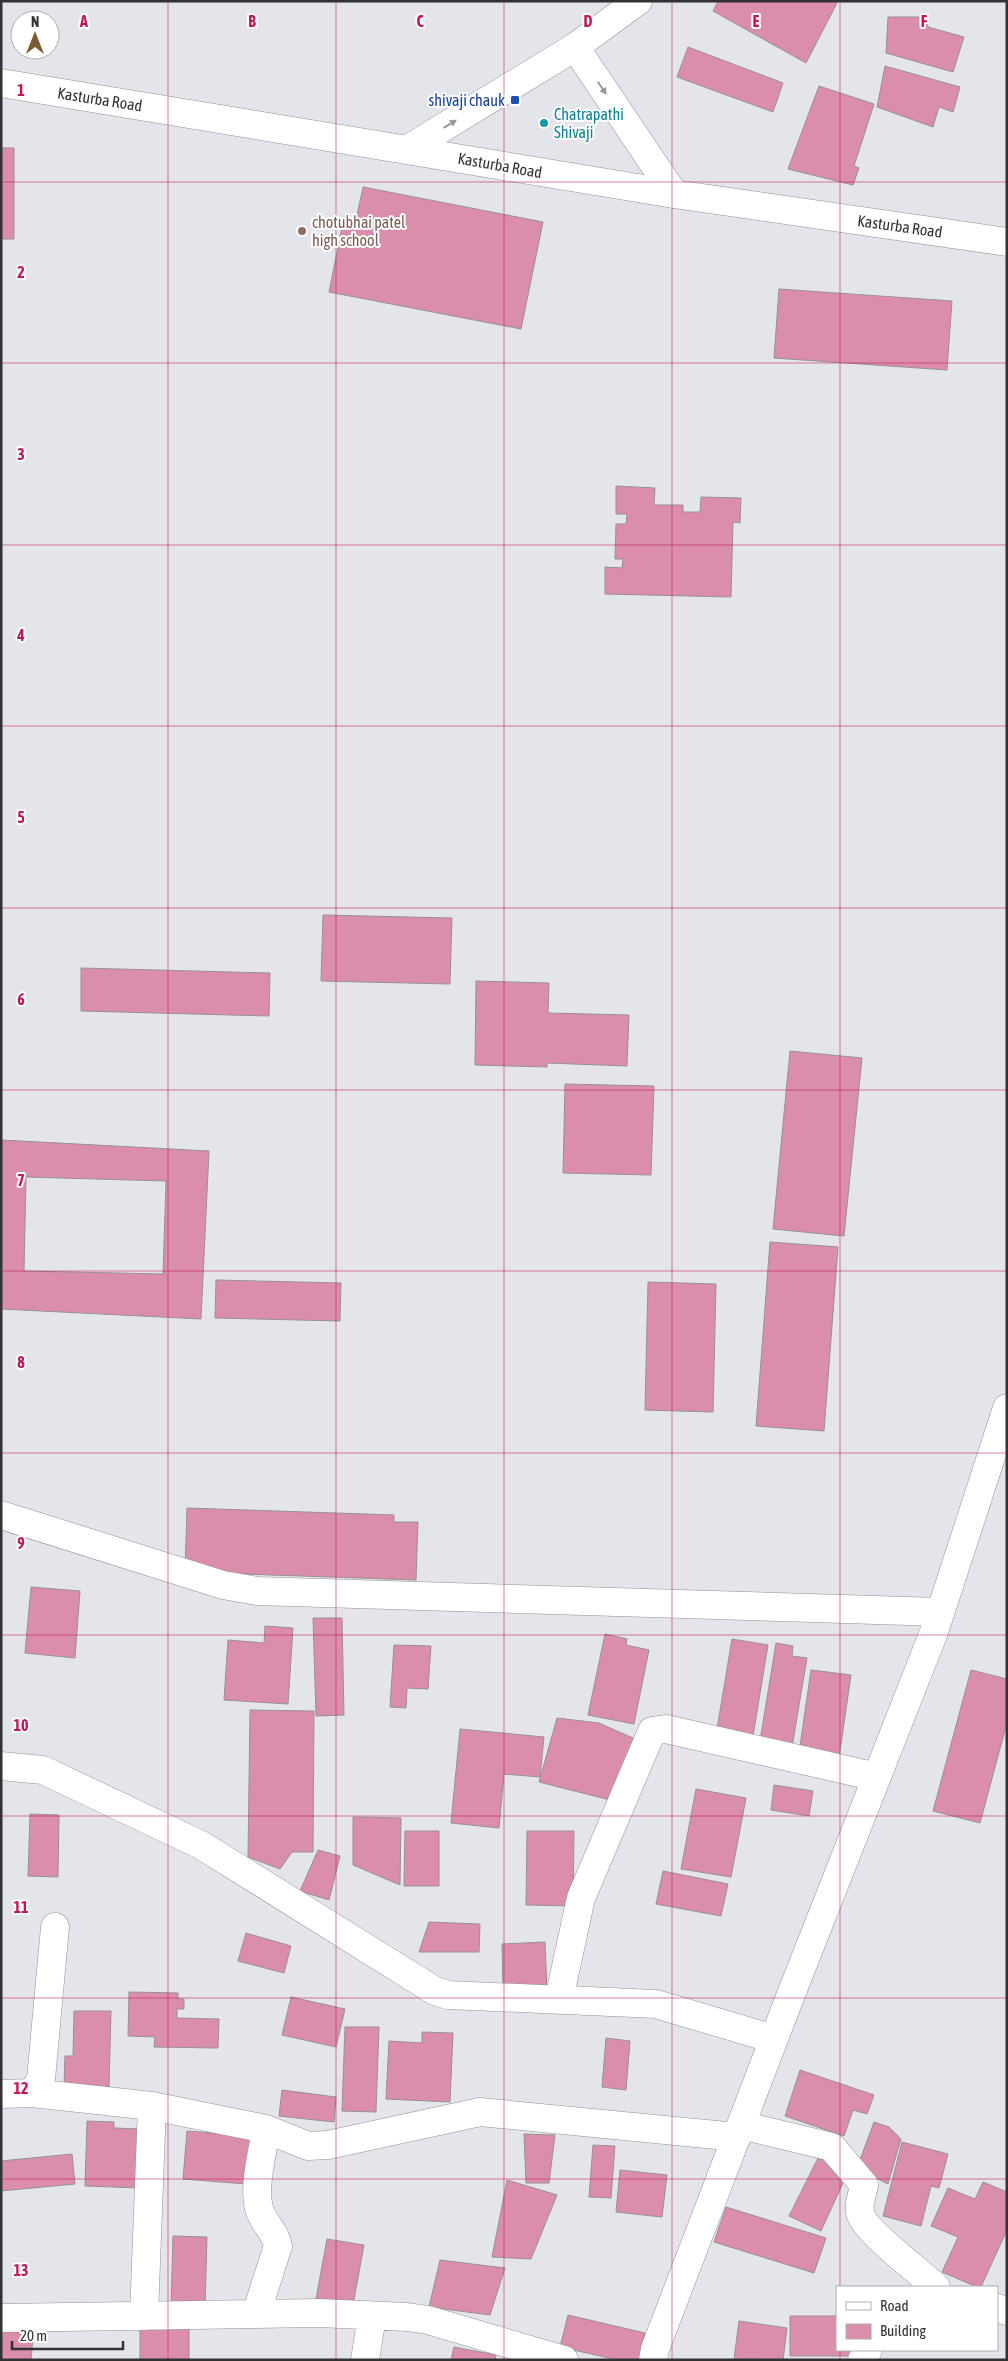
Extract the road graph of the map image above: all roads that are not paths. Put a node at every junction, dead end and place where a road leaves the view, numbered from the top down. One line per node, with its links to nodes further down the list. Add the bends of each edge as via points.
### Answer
1 (638, 1): 2 (street)
2 (575, 47): 4 (street, one-way to 2); 5 (street, one-way to 5)
3 (2, 80): 4 (street, Kasturba Road)
4 (408, 149): 5 (street, Kasturba Road)
5 (674, 194): 6 (street, Kasturba Road)
6 (1007, 242)
7 (1007, 1408): 9 (street)
8 (1, 1516): 9 (street, via 223,1585 257,1591)
9 (940, 1612): 11 (street)
10 (1, 1766): 13 (street, via 43,1770 200,1846 435,1991 448,1995)
11 (877, 1777): 13 (street, via 666,1729 652,1731 582,1898); 14 (street)
12 (55, 1927): 15 (street, via 41,2079)
13 (559, 1999): 14 (street, via 666,2006)
14 (774, 2039): 19 (street)
15 (32, 2093): 16 (street); 17 (street)
16 (1, 2094)
17 (152, 2106): 18 (street); 22 (street)
18 (266, 2129): 19 (street, via 308,2146 469,2113 490,2112); 21 (street, via 257,2197 278,2246)
19 (739, 2131): 20 (street, via 832,2147 864,2185 859,2210 862,2220); 27 (street)
20 (934, 2286)
21 (256, 2314): 22 (street); 23 (street)
22 (144, 2316): 24 (street)
23 (372, 2316): 25 (street); 26 (street, via 428,2320)
24 (1, 2318)
25 (365, 2360)
26 (564, 2360)
27 (653, 2360)

